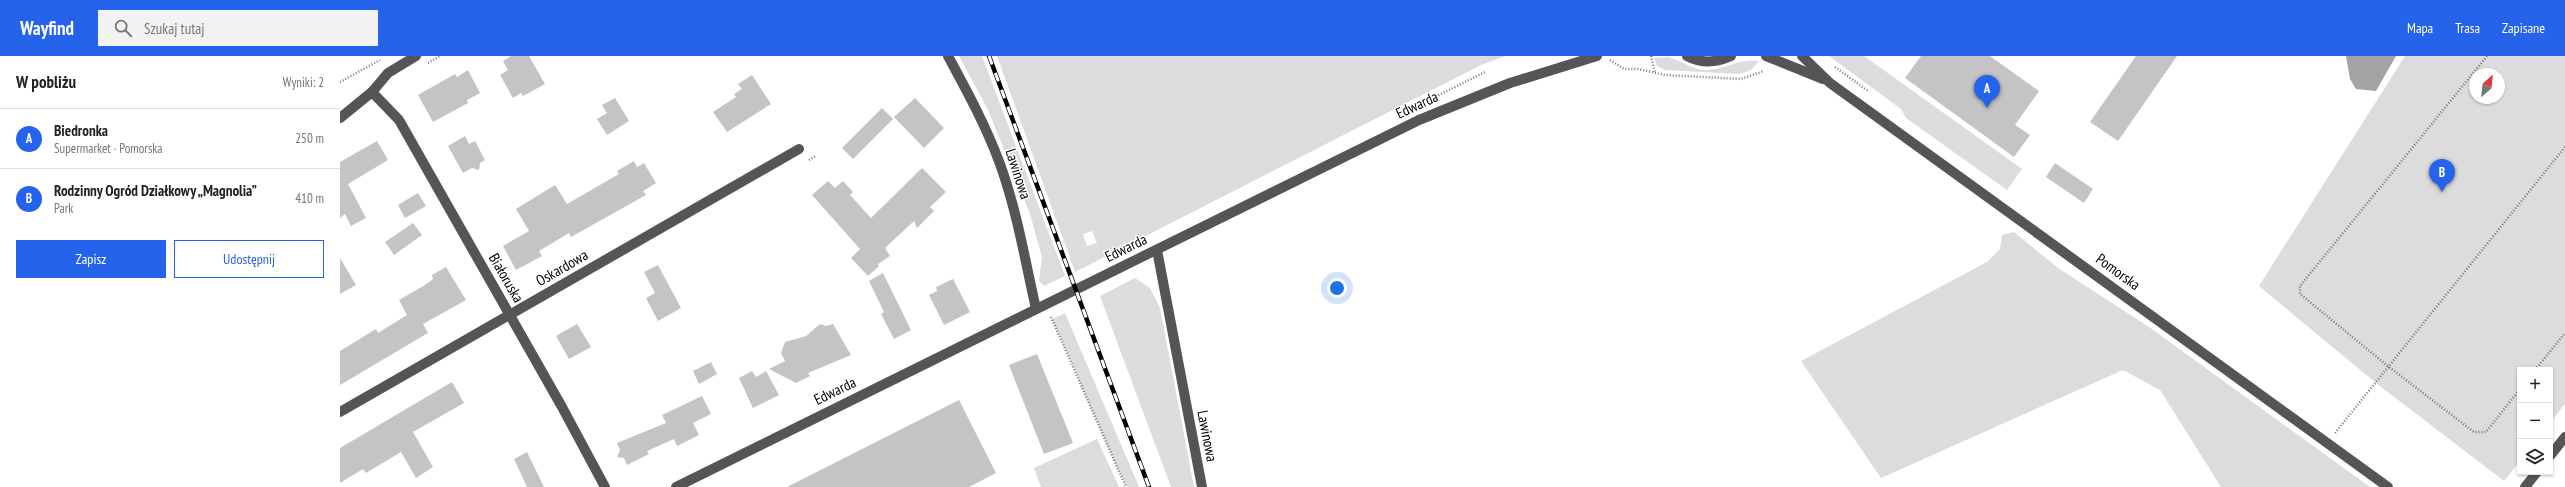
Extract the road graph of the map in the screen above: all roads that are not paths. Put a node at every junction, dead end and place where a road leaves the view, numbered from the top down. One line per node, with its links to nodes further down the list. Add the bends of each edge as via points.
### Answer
1 (416, 56): 9 (street, via 388,73)
2 (948, 56): 13 (street, Lawinowa, via 973,101 1000,165)
3 (1598, 56): 12 (street, Edwarda, via 1510,83 1420,120)
4 (1687, 56): 5 (street, via 1708,62)
5 (1731, 56)
6 (1766, 56): 8 (street, Pomorska)
7 (1802, 56): 8 (street, Pomorska)
8 (1830, 83): 22 (street, Pomorska)
9 (372, 92): 10 (street); 14 (street, Białoruska, via 399,120)
10 (340, 118)
11 (799, 149): 14 (street, Oskardowa)
12 (1157, 250): 13 (street, Edwarda); 21 (street, Lawinowa)
13 (1040, 307): 20 (street, Edwarda)
14 (510, 315): 15 (street, Oskardowa); 19 (street, Białoruska)
15 (340, 412)
16 (2565, 437): 17 (street)
17 (2553, 452)
18 (2535, 475): 23 (street)
19 (605, 487)
20 (676, 487)
21 (1202, 487)
22 (2388, 487)
23 (2525, 487)

